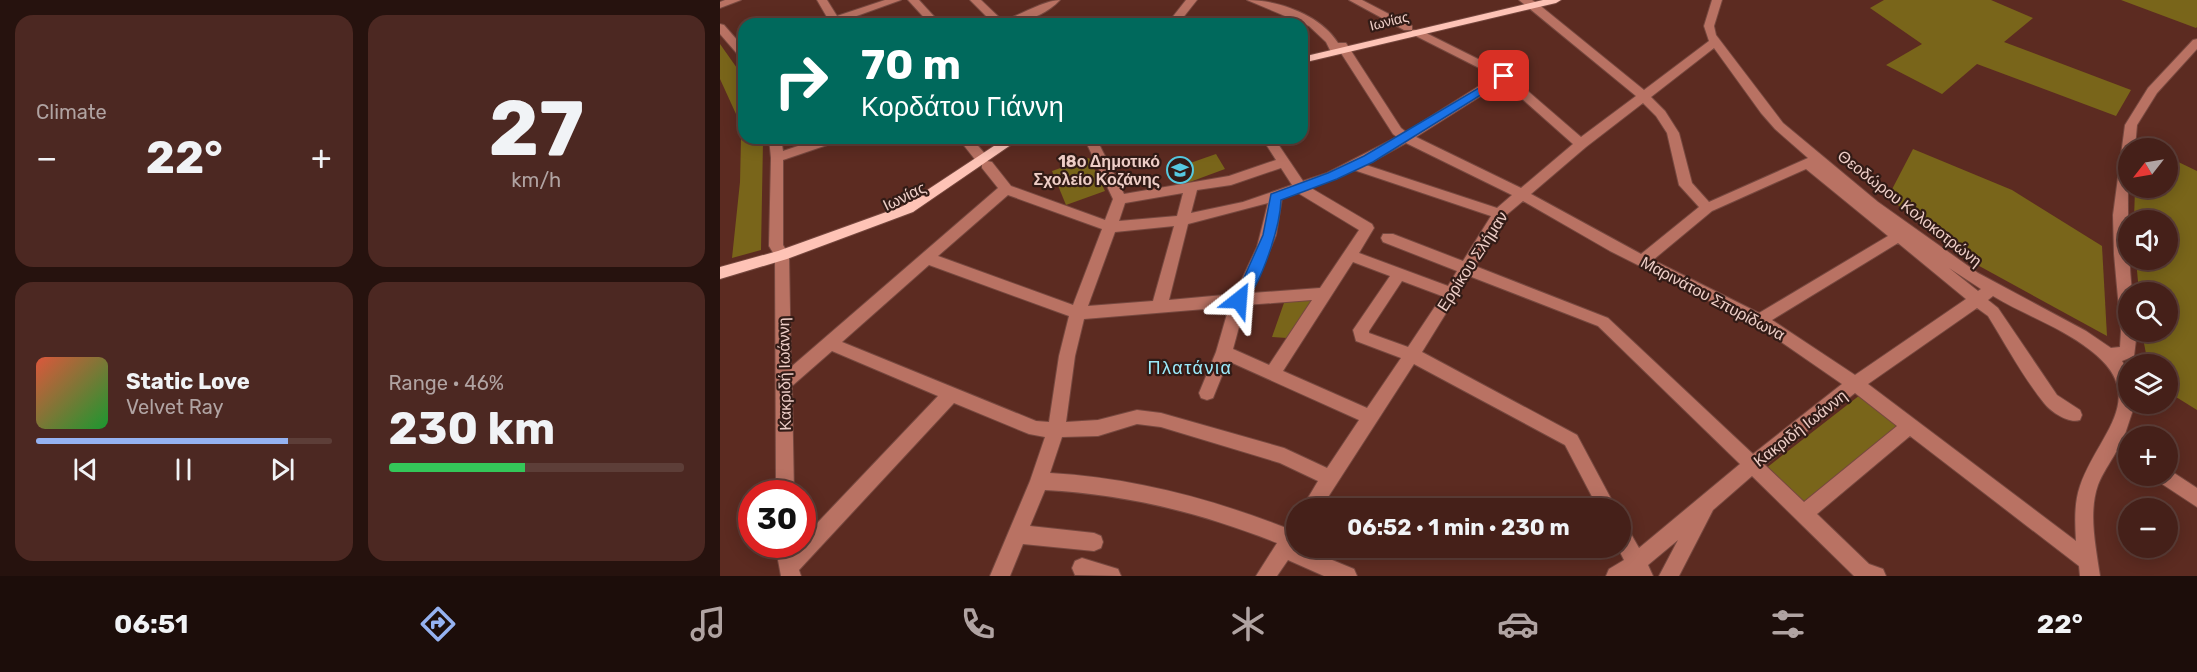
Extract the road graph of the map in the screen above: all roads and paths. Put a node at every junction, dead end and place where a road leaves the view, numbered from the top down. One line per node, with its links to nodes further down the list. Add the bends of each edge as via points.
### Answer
1 (736, 0): 13 (street)
2 (822, 0): 14 (street)
3 (895, 0): 15 (street)
4 (913, 0): 16 (street)
5 (975, 0): 17 (street)
6 (1055, 0): 18 (street)
7 (1192, 0): 19 (street)
8 (1252, 0): 20 (street, Μαρινάτου Σπυρίδωνα)
9 (1556, 0): 12 (main road, Ιωνίας)
10 (1717, 0): 24 (street, via 1710,27)
11 (1360, 1): 23 (street)
12 (1529, 2): 23 (main road, Ιωνίας); 31 (street)
13 (720, 5)
14 (833, 18)
15 (846, 18)
16 (930, 18)
17 (995, 18)
18 (1019, 18)
19 (1177, 18)
20 (1297, 18)
21 (1308, 23): 26 (street, Μαρινάτου Σπυρίδωνα)
22 (720, 27): 27 (street)
23 (1412, 30): 26 (main road, Ιωνίας); 30 (street)
24 (1716, 41): 31 (street, Ερρίκου Σλήμαν); 42 (street, Θεοδώρου Κολοκοτρώνη, via 1772,118)
25 (2197, 42): 65 (street, via 2152,91 2131,125 2120,215)
26 (1339, 48): 28 (main road, Ιωνίας); 29 (main road, Ιωνίας); 32 (street, Μαρινάτου Σπυρίδωνα, via 1397,131)
27 (738, 49)
28 (1308, 54)
29 (1308, 58)
30 (1504, 76): 32 (street); 40 (street)
31 (1644, 96): 40 (street, Ερρίκου Σλήμαν); 52 (street, via 1667,122 1686,185)
32 (1406, 137): 45 (street); 49 (street, Μαρινάτου Σπυρίδωνα)
33 (776, 144): 41 (street, Κακριδή Ιωάννη)
34 (818, 144): 41 (street)
35 (969, 144): 43 (street)
36 (1007, 144): 43 (main road, Ιωνίας)
37 (1017, 144): 43 (main road, Ιωνίας)
38 (1093, 144): 51 (street)
39 (1272, 144): 44 (street)
40 (1581, 144): 49 (street, Ερρίκου Σλήμαν)
41 (777, 158): 58 (street, Κακριδή Ιωάννη, via 776,246)
42 (1812, 161): 52 (street); 56 (street); 66 (street, Θεοδώρου Κολοκοτρώνη)
43 (984, 162): 48 (street); 58 (main road, Ιωνίας, via 908,209)
44 (1284, 162): 46 (street, via 1231,180); 47 (street)
45 (1355, 166): 47 (street); 53 (street)
46 (1191, 188): 51 (street); 54 (street)
47 (1301, 188): 50 (street); 59 (street, via 1367,228)
48 (1006, 189): 55 (street); 60 (street)
49 (1521, 194): 53 (street, Ερρίκου Σλήμαν); 61 (street, Μαρινάτου Σπυρίδωνα)
50 (1275, 197): 54 (street); 69 (street, via 1269,235)
51 (1120, 199): 55 (street)
52 (1707, 208): 61 (street)
53 (1499, 214): 62 (street, Ερρίκου Σλήμαν)
54 (1184, 220): 55 (street); 71 (street)
55 (1110, 227): 72 (street)
56 (1897, 237): 70 (street); 73 (street)
57 (1388, 238): 62 (street)
58 (782, 255): 63 (main road, Ιωνίας); 80 (street, Κακριδή Ιωάννη)
59 (1350, 255): 64 (street); 67 (street)
60 (927, 258): 72 (street); 75 (street)
61 (1643, 260): 73 (street, Μαρινάτου Σπυρίδωνα)
62 (1467, 267): 68 (street, Ερρίκου Σλήμαν); 90 (street, via 1603,322)
63 (720, 273)
64 (1399, 274): 68 (street); 77 (street, via 1360,334)
65 (2124, 282)
66 (1991, 290): 70 (street, Κακριδή Ιωάννη); 78 (street, Θεοδώρου Κολοκοτρώνη, via 2063,326)
67 (1326, 293): 69 (street); 79 (street)
68 (1451, 293): 77 (street, Ερρίκου Σλήμαν)
69 (1239, 300): 71 (street); 76 (street)
70 (1976, 301): 81 (street, Κακριδή Ιωάννη); 84 (street, via 1993,312 2051,400)
71 (1159, 308): 72 (street)
72 (1078, 313): 87 (street)
73 (1761, 320): 81 (street, Μαρινάτου Σπυρίδωνα)
74 (2128, 342): 78 (street, via 2128,351)
75 (829, 344): 80 (street); 83 (street)
76 (1224, 352): 79 (street); 82 (street)
77 (1412, 355): 85 (street, Ερρίκου Σλήμαν); 96 (street, via 1571,440)
78 (2107, 355): 88 (street, Θεοδώρου Κολοκοτρώνη, via 2121,371 2127,387 2125,412)
79 (1273, 373): 85 (street)
80 (784, 383): 92 (street, Κακριδή Ιωάννη)
81 (1855, 384): 86 (street, Μαρινάτου Σπυρίδωνα); 90 (street, Κακριδή Ιωάννη)
82 (1207, 393)
83 (951, 394): 87 (street, via 1035,429); 109 (street)
84 (2074, 415)
85 (1371, 417): 91 (street, Ερρίκου Σλήμαν)
86 (1910, 426): 99 (street); 107 (street, Μαρινάτου Σπυρίδωνα)
87 (1056, 430): 91 (street, via 1098,428 1137,417 1161,420 1284,456); 93 (street)
88 (2113, 439): 89 (street); 107 (street, Θεοδώρου Κολοκοτρώνη, via 2087,493)
89 (2118, 443)
90 (1752, 465): 98 (street, Κακριδή Ιωάννη); 99 (street)
91 (1331, 478): 95 (street, Ερρίκου Σλήμαν)
92 (785, 480)
93 (1039, 482): 100 (street); 101 (street, via 1121,488 1162,496)
94 (2178, 485): 97 (street)
95 (1318, 498)
96 (1602, 498)
97 (2197, 498)
98 (1707, 504): 108 (street, Κακριδή Ιωάννη); 116 (street)
99 (1803, 514): 110 (street)
100 (1018, 534): 102 (street); 111 (street)
101 (1286, 538)
102 (1094, 542)
103 (1286, 545): 113 (street)
104 (1631, 554): 108 (street)
105 (1319, 558): 114 (street)
106 (1082, 568): 112 (street)
107 (2090, 569)
108 (1639, 570): 115 (street, Κακριδή Ιωάννη)
109 (790, 572)
110 (1867, 574)
111 (1000, 576)
112 (1112, 576)
113 (1266, 576)
114 (1347, 576)
115 (1616, 576)
116 (1669, 576)

